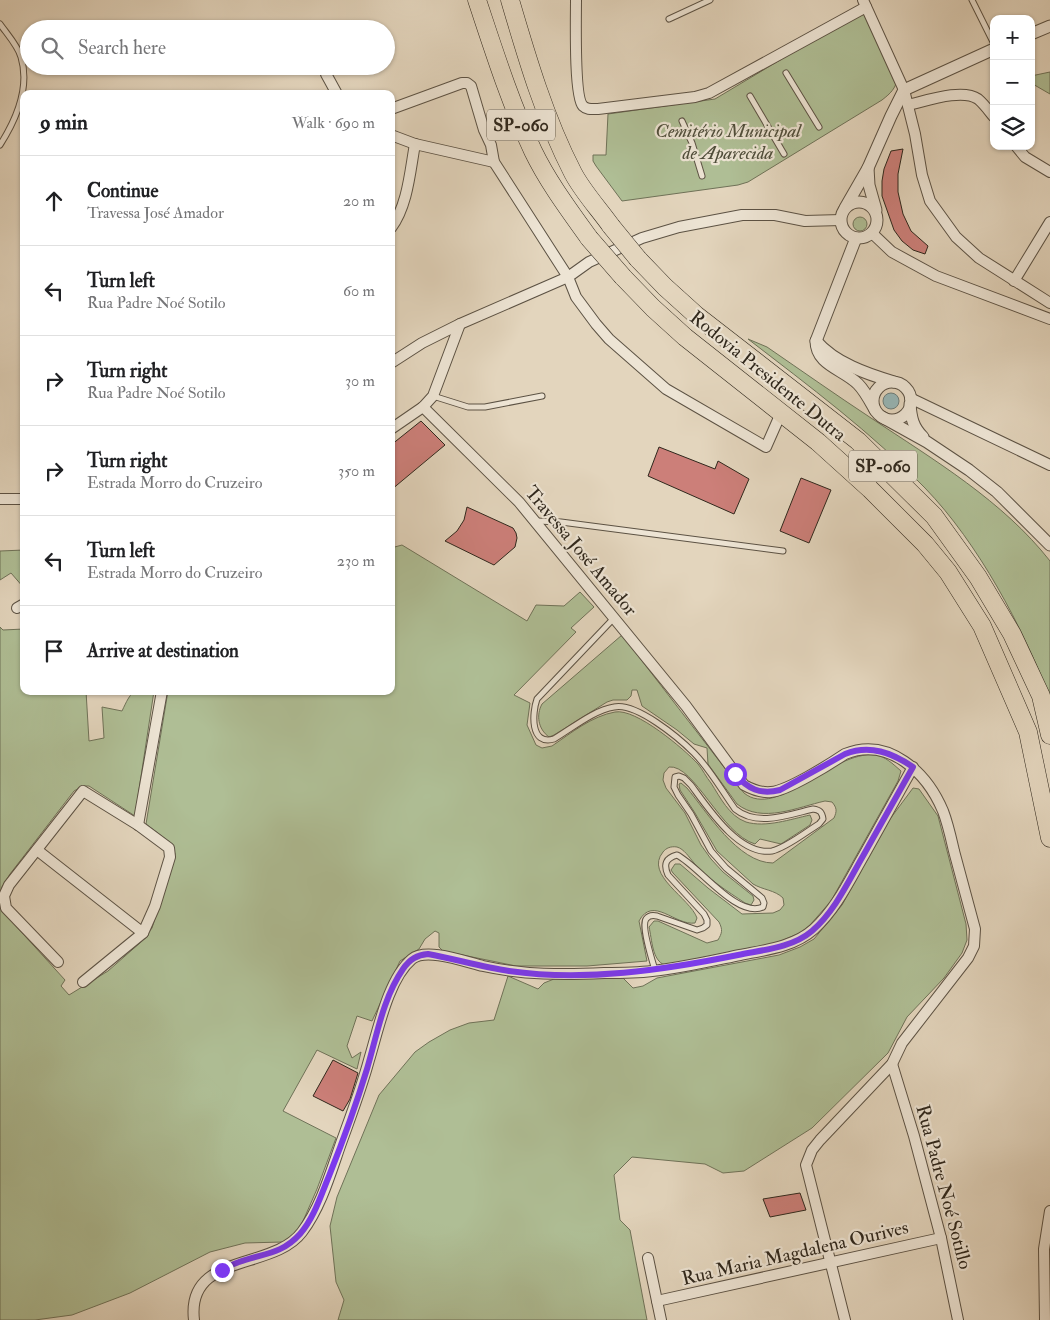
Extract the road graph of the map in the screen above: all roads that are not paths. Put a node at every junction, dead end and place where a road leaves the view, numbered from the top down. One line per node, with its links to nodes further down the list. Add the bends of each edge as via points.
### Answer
1 (477, 0): 55 (highway, Rodovia Presidente Dutra / SP-060, bridge, via 499,66 534,152 589,238 653,308)
2 (510, 0): 67 (highway, Rodovia Presidente Dutra / SP-060, bridge, via 556,135 574,174 611,226 638,259 696,315 858,441 934,516 978,577 1012,634 1041,696)
3 (576, 0): 6 (street, via 577,86 579,100 587,109 709,93)
4 (710, 0): 7 (lane)
5 (972, 0): 11 (lane)
6 (865, 3): 19 (street)
7 (669, 19)
8 (0, 24): 13 (lane)
9 (1050, 26): 10 (street)
10 (1035, 32)
11 (990, 36)
12 (990, 51): 19 (street)
13 (20, 54)
14 (786, 73): 26 (lane)
15 (22, 75): 17 (lane)
16 (327, 75): 18 (street)
17 (23, 90)
18 (335, 90)
19 (904, 90): 22 (street); 33 (street)
20 (750, 96): 31 (lane)
21 (20, 104): 29 (lane)
22 (908, 105): 24 (street, via 968,95 976,98); 44 (street, via 930,201 956,237 979,258)
23 (395, 107): 32 (street, via 462,83 471,86)
24 (990, 113)
25 (682, 121): 35 (lane)
26 (819, 127)
27 (395, 136): 28 (street)
28 (415, 144): 32 (street); 40 (street, via 403,205)
29 (0, 145)
30 (1019, 150): 34 (street)
31 (784, 154)
32 (494, 162): 43 (street)
33 (868, 168): 36 (street); 37 (street)
34 (1050, 172)
35 (702, 176)
36 (846, 208): 37 (street, via 853,203 865,202); 38 (street)
37 (876, 212): 41 (street, via 878,224)
38 (841, 220): 42 (street, via 845,232); 43 (street, via 805,221 770,214 679,227 642,238 595,259)
39 (1050, 222): 44 (street)
40 (395, 223)
41 (872, 233): 42 (street); 46 (street, via 892,252 936,276)
42 (856, 238): 48 (street)
43 (568, 277): 47 (street); 55 (street, via 576,297 596,324 666,389 766,446)
44 (1014, 281): 45 (street)
45 (1050, 303)
46 (1050, 319)
47 (460, 324): 49 (street); 51 (street)
48 (816, 341): 50 (street, via 843,361 876,377); 56 (street, via 824,360 858,384)
49 (395, 360)
50 (896, 382): 53 (street, via 908,391); 56 (street, via 884,384 875,392 873,404)
51 (433, 396): 52 (lane, via 468,407); 54 (street)
52 (542, 396)
53 (910, 400): 56 (street, via 908,410 897,419); 58 (street, via 914,426); 59 (street)
54 (423, 407): 57 (street); 62 (street, Travessa José Amador)
55 (781, 414): 70 (highway, Rodovia Presidente Dutra / SP-060, via 870,489 948,572 982,626 1028,732)
56 (879, 414): 58 (street)
57 (395, 427)
58 (927, 442): 63 (street, via 998,492)
59 (1050, 465)
60 (0, 499): 61 (street)
61 (20, 499)
62 (535, 521): 64 (lane); 65 (street, Travessa José Amador)
63 (1050, 545)
64 (783, 551)
65 (614, 618): 68 (street, Travessa José Amador, via 686,706 735,774 752,790 780,790 856,750 889,753); 74 (lane, via 537,700 533,722 542,739 554,739 602,710 616,706 627,708 640,713 695,754 742,814 766,818 813,809 819,810 823,819 781,848 761,851 731,834 691,785 684,778 675,777 674,787 711,851 764,903 758,909 749,908 709,882 683,858 677,855 669,857 665,868 668,874 704,914 707,925 697,930 657,916 646,918 645,931)
66 (161, 695): 69 (street)
67 (1050, 735)
68 (913, 767): 74 (street, via 833,907 811,932 780,947); 76 (street, via 928,784 943,811 976,938 968,958 902,1044)
69 (138, 825): 71 (street, via 83,791); 72 (street, via 169,848 170,857)
70 (1050, 838)
71 (37, 850): 72 (street); 73 (street, via 9,885 4,896 6,908)
72 (143, 933): 75 (street)
73 (58, 962)
74 (655, 971): 82 (street, via 534,974 428,954 413,958 394,986 382,1015 359,1093 320,1200 306,1226 294,1240 273,1253 240,1262 209,1279 194,1298)
75 (83, 982)
76 (892, 1064): 78 (street, Rua Padre Noé Sotillo); 80 (street, via 820,1140 806,1165)
77 (1050, 1211): 86 (street, via 1044,1249)
78 (941, 1238): 80 (street, Rua Maria Magdalena Ourives); 85 (street, Rua Padre Noé Sotillo)
79 (648, 1258): 81 (street)
80 (831, 1262): 81 (street, Rua Maria Magdalena Ourives); 84 (street)
81 (657, 1301): 83 (street)
82 (194, 1320)
83 (661, 1320)
84 (845, 1320)
85 (958, 1320)
86 (1045, 1320)

